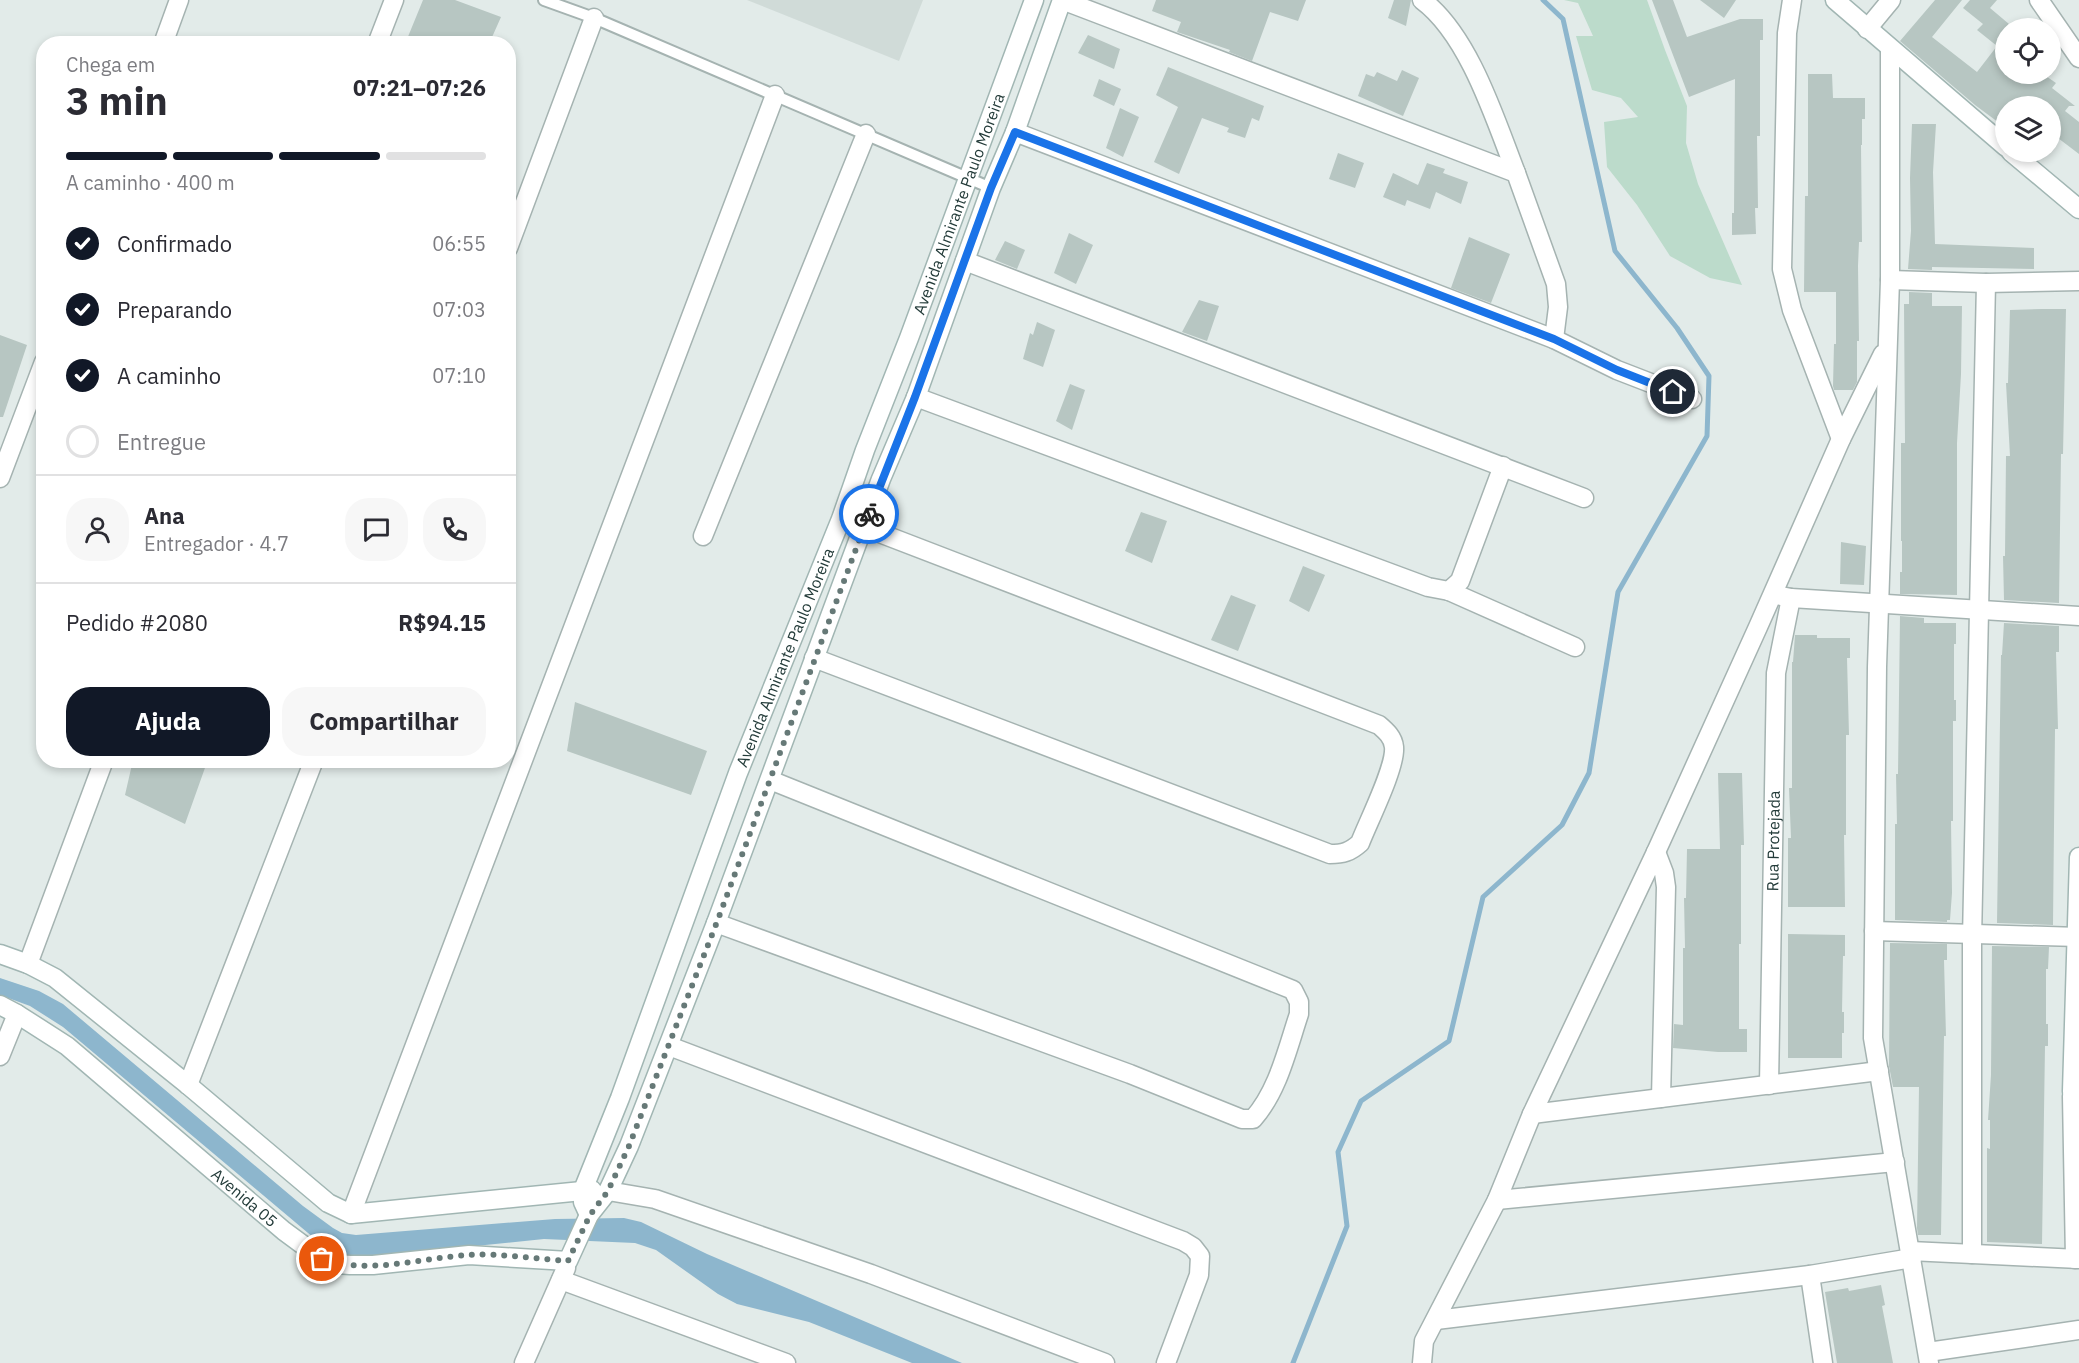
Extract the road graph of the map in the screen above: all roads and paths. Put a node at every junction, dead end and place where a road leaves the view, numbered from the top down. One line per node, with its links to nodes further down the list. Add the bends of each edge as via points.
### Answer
1 (179, 0): 13 (street)
2 (394, 0): 14 (street)
3 (544, 0): 11 (lane)
4 (1034, 0): 23 (street, Avenida Almirante Paulo Moreira)
5 (1062, 0): 18 (street, Avenida Almirante Paulo Moreira); 22 (street)
6 (1422, 0): 22 (street, via 1454,35 1478,77)
7 (1792, 0): 36 (street, via 1787,33 1782,269 1792,310)
8 (1835, 0): 12 (street)
9 (1891, 0): 12 (street)
10 (2039, 0): 16 (street)
11 (594, 18): 17 (lane); 26 (street)
12 (1867, 29): 15 (street)
13 (166, 36)
14 (380, 36)
15 (1890, 49): 20 (street); 28 (street)
16 (2079, 58)
17 (775, 95): 19 (lane); 75 (street)
18 (1015, 132): 24 (street, Avenida Almirante Paulo Moreira); 31 (street)
19 (866, 134): 23 (lane); 41 (street)
20 (1995, 138)
21 (2023, 162): 25 (street)
22 (1516, 173): 31 (street, via 1556,284)
23 (968, 178): 24 (lane); 72 (street, Avenida Almirante Paulo Moreira, via 841,519 738,773)
24 (991, 188): 27 (street, Avenida Almirante Paulo Moreira)
25 (2079, 209)
26 (516, 227)
27 (965, 261): 34 (street, Avenida Almirante Paulo Moreira); 37 (street)
28 (1890, 280): 30 (street); 32 (street)
29 (2079, 281): 30 (street)
30 (1986, 283): 45 (street)
31 (1554, 339): 35 (street, via 1617,370)
32 (1887, 347): 36 (street); 44 (street)
33 (36, 383): 38 (street)
34 (915, 397): 40 (street, Avenida Almirante Paulo Moreira); 42 (street, via 1428,587)
35 (1692, 399)
36 (1841, 439): 43 (street)
37 (1503, 466): 39 (street); 42 (street, via 1460,581)
38 (0, 478)
39 (1584, 498)
40 (864, 527): 48 (street, Avenida Almirante Paulo Moreira); 48 (street, via 1379,725 1394,744 1394,760 1360,843 1343,854 1330,854)
41 (703, 536)
42 (1449, 591): 47 (street)
43 (1782, 596): 44 (street); 52 (street); 66 (street, Rua Protejada, via 1776,673)
44 (1879, 604): 45 (street); 55 (street)
45 (1979, 610): 46 (street); 56 (street)
46 (2079, 616)
47 (1575, 647)
48 (814, 658): 51 (street, Avenida Almirante Paulo Moreira)
49 (101, 768): 59 (street)
50 (311, 768): 65 (street)
51 (770, 780): 54 (street, Avenida Almirante Paulo Moreira); 54 (street, via 1293,990 1299,1014 1273,1089 1253,1119 1242,1119)
52 (1656, 852): 68 (street, via 1666,887); 70 (street)
53 (2079, 857): 57 (street)
54 (717, 922): 62 (street, Avenida Almirante Paulo Moreira)
55 (1874, 931): 56 (street); 64 (street, via 1874,1038)
56 (1972, 934): 57 (street); 77 (street)
57 (2078, 937): 67 (street)
58 (0, 954): 59 (street)
59 (28, 964): 65 (street, via 55,978)
60 (0, 1005): 61 (street, Avenida 05)
61 (17, 1014): 63 (street); 78 (street, Avenida 05, via 67,1046 322,1259 337,1264 373,1265 469,1255)
62 (669, 1046): 73 (street, Avenida Almirante Paulo Moreira); 89 (street, via 1193,1247 1200,1256 1199,1275)
63 (0, 1056)
64 (1879, 1071): 66 (street); 71 (street)
65 (188, 1085): 75 (street, via 328,1203)
66 (1769, 1085): 68 (street)
67 (2072, 1091): 69 (street); 80 (street)
68 (1661, 1098): 70 (street)
69 (2079, 1113)
70 (1532, 1114): 74 (street)
71 (1895, 1162): 74 (street); 79 (street)
72 (583, 1190): 73 (street); 75 (street); 76 (street)
73 (608, 1191): 76 (street, Avenida Almirante Paulo Moreira); 88 (street, via 655,1199)
74 (1497, 1200): 83 (street)
75 (351, 1214)
76 (589, 1217): 78 (street, Avenida Almirante Paulo Moreira)
77 (1972, 1254): 79 (street); 80 (street)
78 (572, 1255): 82 (street, Avenida Almirante Paulo Moreira)
79 (1911, 1255): 81 (street); 85 (street)
80 (2077, 1259)
81 (1810, 1275): 83 (street); 91 (street)
82 (561, 1280): 86 (street, Avenida Almirante Paulo Moreira); 87 (street)
83 (1436, 1320): 90 (street, via 1424,1341)
84 (2079, 1330): 85 (street)
85 (1929, 1357)
86 (524, 1363)
87 (786, 1363)
88 (1105, 1363)
89 (1166, 1363)
90 (1422, 1363)
91 (1823, 1363)

